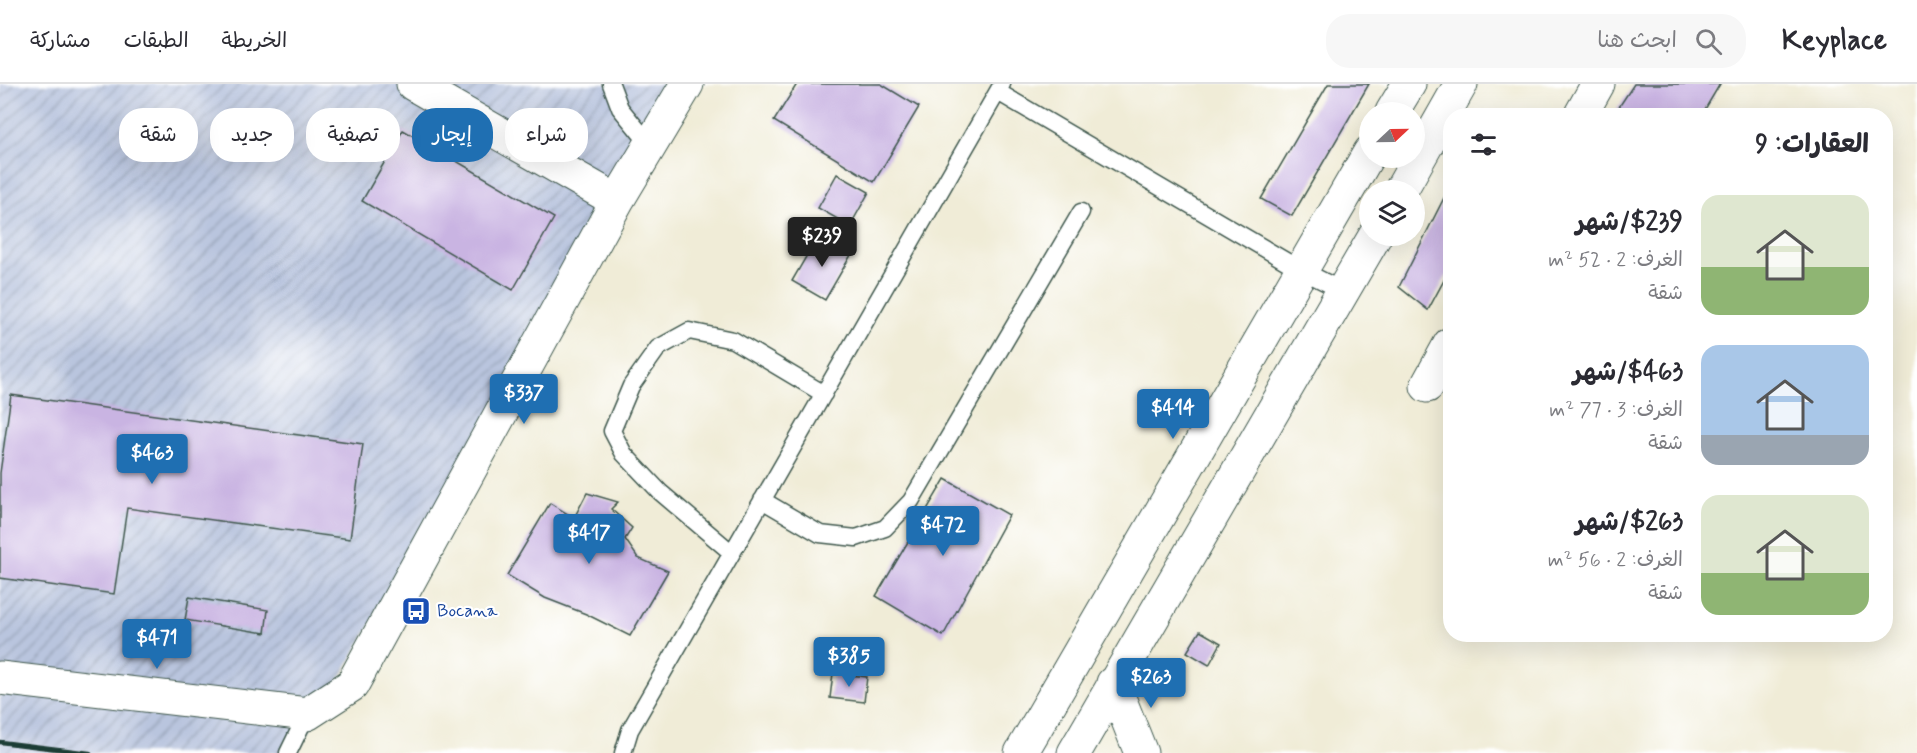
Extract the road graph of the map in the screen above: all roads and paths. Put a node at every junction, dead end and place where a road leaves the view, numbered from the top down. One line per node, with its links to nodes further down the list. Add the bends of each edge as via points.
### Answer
1 (413, 84): 15 (street)
2 (611, 84): 12 (lane, via 620,108)
3 (687, 84): 12 (street)
4 (1408, 84): 8 (street)
5 (1461, 84): 9 (street)
6 (1598, 84): 10 (street)
7 (1000, 88): 18 (lane); 22 (lane)
8 (1398, 102)
9 (1447, 108)
10 (1584, 108)
11 (1443, 116): 14 (street)
12 (650, 145): 15 (street)
13 (1361, 168): 18 (street)
14 (1407, 180)
15 (617, 201): 27 (street, via 352,685)
16 (1081, 212): 23 (lane, via 911,501 885,528 856,538 820,534)
17 (1369, 246): 19 (street)
18 (1301, 270): 19 (lane); 30 (street)
19 (1343, 291): 26 (street)
20 (1443, 357): 21 (street)
21 (1427, 386)
22 (824, 394): 23 (lane); 24 (lane, via 733,340 689,331 658,348 631,386 612,431 624,454 660,492)
23 (762, 500): 24 (lane)
24 (732, 553): 29 (lane, via 630,730)
25 (0, 678): 27 (street)
26 (1113, 683): 31 (street); 32 (street)
27 (307, 714): 28 (lane)
28 (288, 753)
29 (623, 753)
30 (1021, 753)
31 (1074, 753)
32 (1141, 753)

